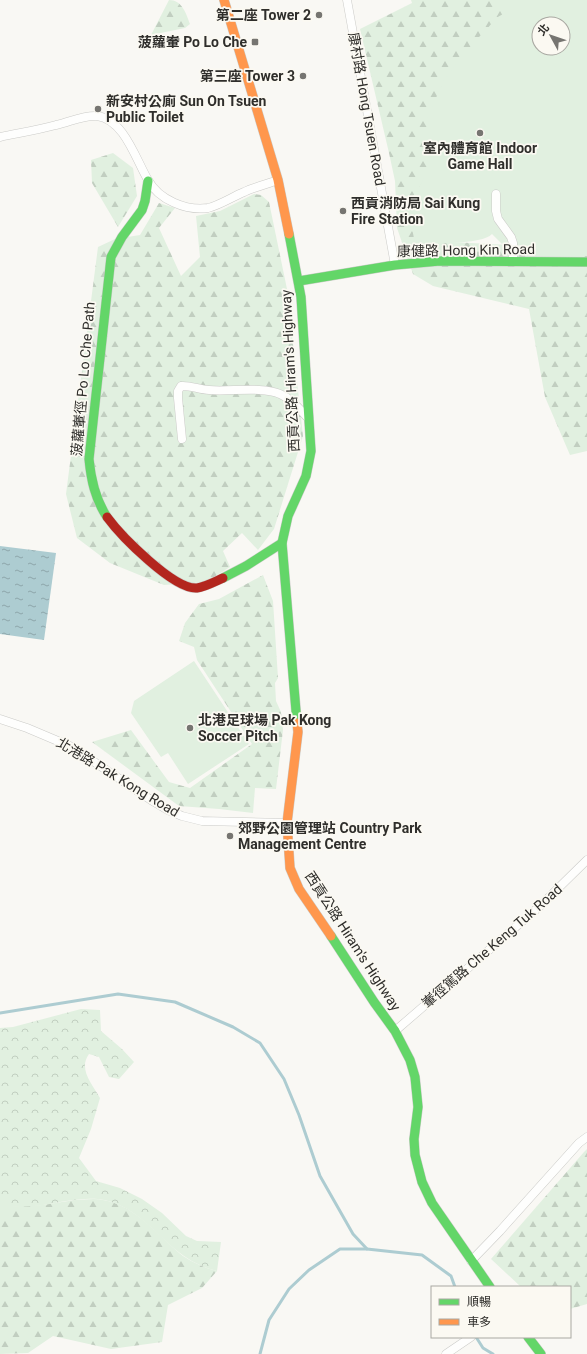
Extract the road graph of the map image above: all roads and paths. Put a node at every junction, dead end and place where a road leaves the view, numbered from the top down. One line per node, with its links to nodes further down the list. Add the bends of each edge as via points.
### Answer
1 (224, 0): 4 (main road, 西貢公路 Hiram's Highway)
2 (347, 0): 9 (street, 康村路 Hong Tsuen Road)
3 (0, 137): 5 (street, via 86,116 98,116 110,120 134,150)
4 (278, 180): 5 (street, via 208,208 178,205); 10 (main road, 西貢公路 Hiram's Highway)
5 (148, 182): 13 (main road, 菠蘿輋徑 Po Lo Che Path, via 142,210 111,257 89,459 96,497 110,521 137,550 172,579 186,586 196,588 239,571)
6 (496, 194): 7 (street, via 498,220 511,237)
7 (513, 262): 8 (main road, 康健路 Hong Kin Road); 9 (main road, 康健路 Hong Kin Road, via 440,261)
8 (587, 262)
9 (396, 264): 10 (main road, 康健路 Hong Kin Road)
10 (299, 281): 11 (main road, 西貢公路 Hiram's Highway)
11 (309, 419): 12 (street, via 280,394 181,386 178,391); 13 (main road, 西貢公路 Hiram's Highway, via 311,451 308,468 288,516)
12 (182, 439)
13 (282, 542): 15 (main road, 西貢公路 Hiram's Highway, via 298,732)
14 (0, 718): 15 (street, 北港路 Pak Kong Road, via 72,747 155,802 182,816 202,821)
15 (287, 823): 17 (main road, 西貢公路 Hiram's Highway, via 290,868 299,889)
16 (587, 860): 17 (street, 輋徑篤路 Che Keng Tuk Road, via 540,906)
17 (395, 1031): 19 (main road, 西貢公路 Hiram's Highway, via 415,1076 418,1107 414,1139 419,1173 432,1203)
18 (587, 1137): 19 (street)
19 (471, 1261): 20 (main road, 西貢公路 Hiram's Highway)
20 (489, 1286)
21 (470, 1338): 23 (street)
22 (529, 1338): 24 (main road)
23 (446, 1354)
24 (541, 1354)

